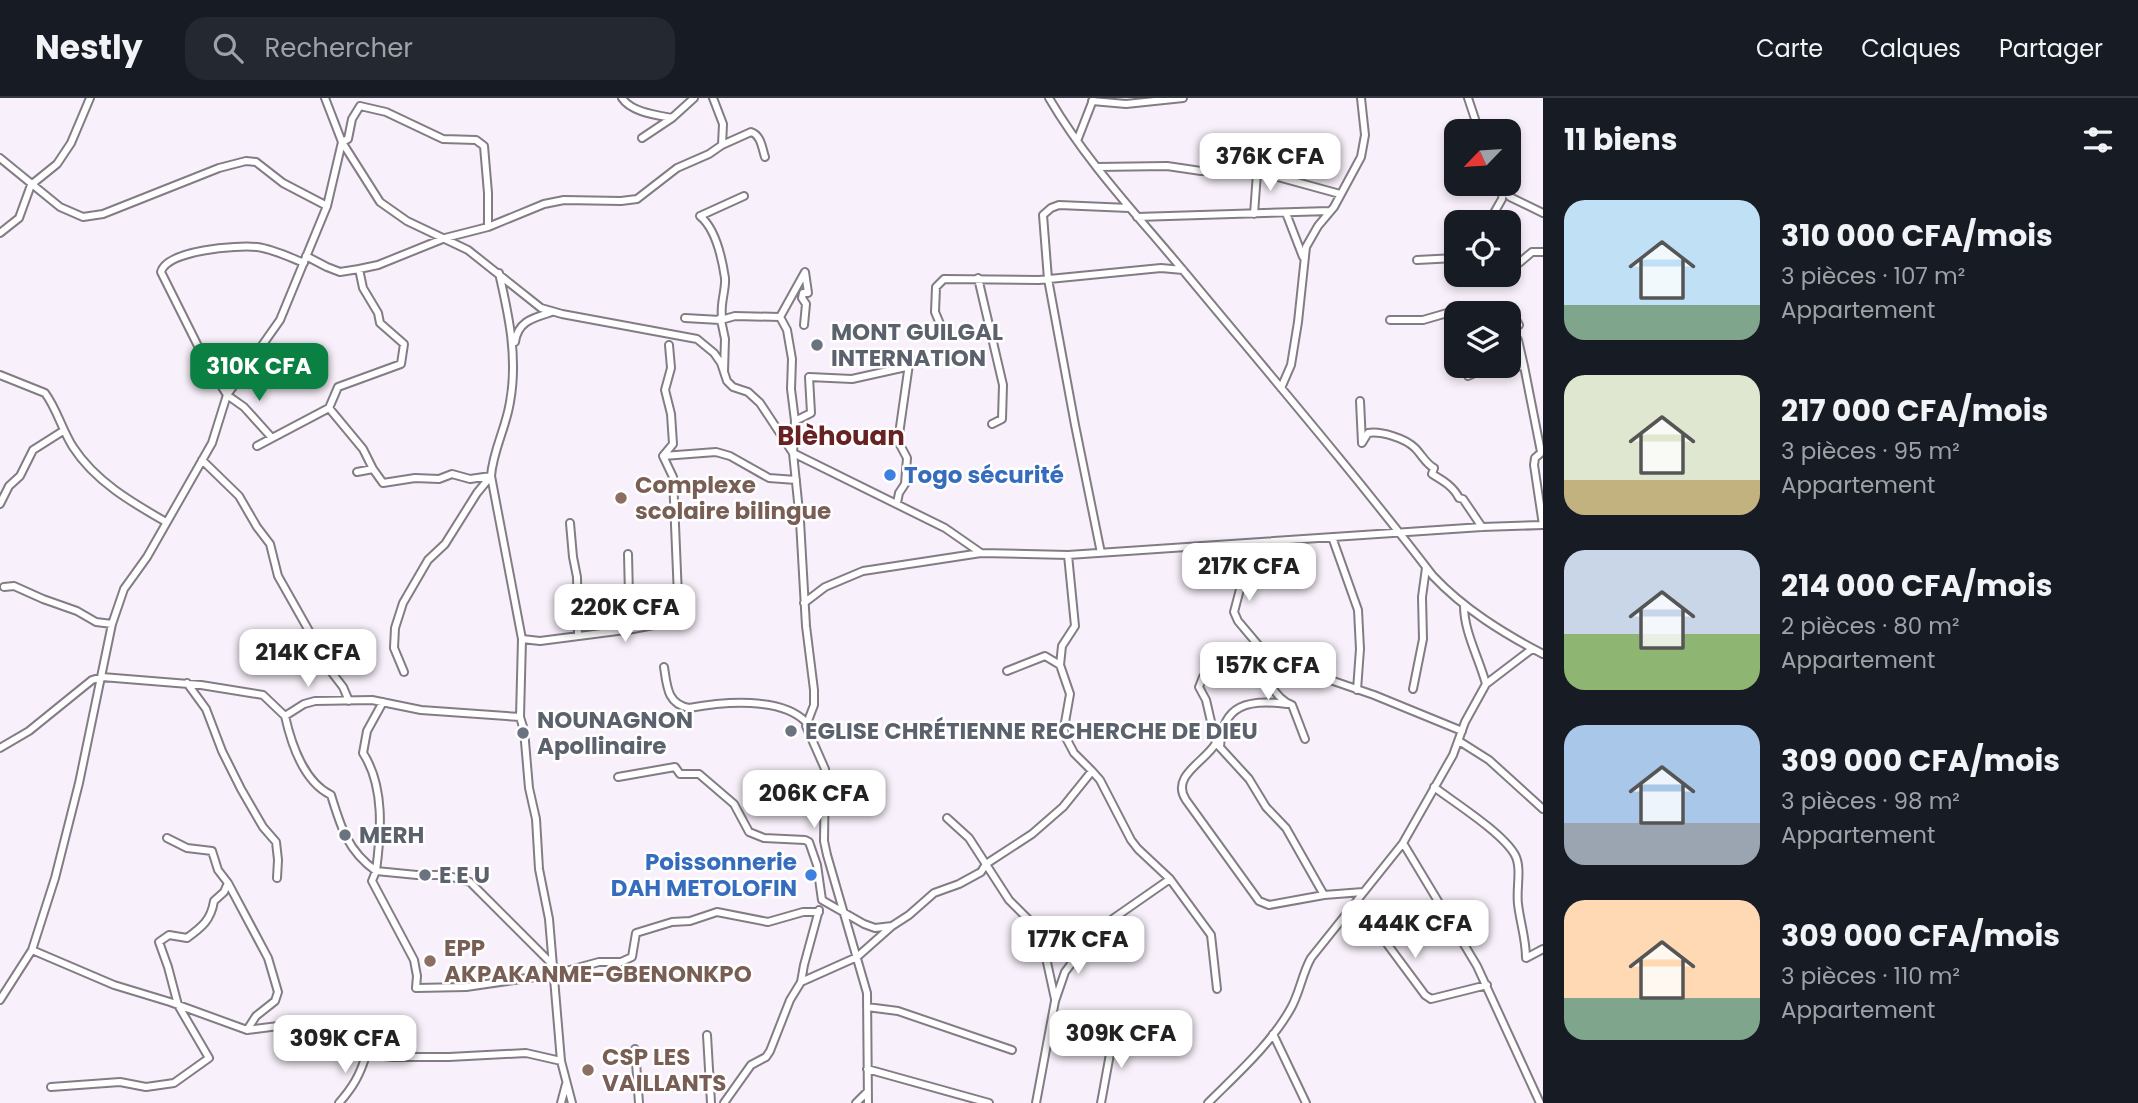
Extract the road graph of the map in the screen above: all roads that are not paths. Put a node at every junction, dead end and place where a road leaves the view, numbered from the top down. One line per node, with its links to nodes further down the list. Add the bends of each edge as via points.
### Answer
1 (90, 98): 22 (street, via 57,164)
2 (325, 98): 16 (street)
3 (622, 98): 12 (street, via 632,107)
4 (694, 98): 12 (street)
5 (713, 98): 17 (street, via 723,124)
6 (1049, 98): 15 (street)
7 (1183, 98): 10 (street, via 1126,104)
8 (1361, 98): 23 (street, via 1363,147)
9 (1468, 98): 13 (street)
10 (1093, 100): 15 (street)
11 (360, 102): 16 (street, via 348,139); 33 (street, via 443,139 476,140 484,146)
12 (672, 118): 14 (street)
13 (1475, 119)
14 (642, 138)
15 (1077, 141): 20 (street)
16 (342, 142): 26 (street); 35 (street, via 380,202)
17 (722, 145): 18 (street, via 751,132 760,139); 33 (street, via 677,168 637,199 564,200)
18 (765, 157)
19 (0, 158): 22 (street)
20 (1097, 167): 21 (street, via 1167,166); 27 (street)
21 (1257, 173): 23 (street); 31 (street)
22 (31, 185): 26 (street, via 60,207 83,217 103,214 246,161 256,162 283,183); 34 (street, via 19,218)
23 (1340, 194): 28 (street)
24 (744, 196): 50 (street, via 700,216 710,226 721,253)
25 (1509, 196): 30 (street)
26 (327, 206): 38 (street)
27 (1129, 208): 32 (street); 46 (street, via 1070,205 1051,208 1043,215)
28 (1331, 211): 29 (street); 37 (street, via 1312,234)
29 (1286, 213): 31 (street); 37 (street)
30 (1543, 213)
31 (1254, 214): 32 (street)
32 (1137, 217): 43 (street)
33 (488, 227): 35 (street)
34 (0, 233)
35 (444, 238): 42 (street); 44 (street)
36 (1543, 253): 41 (street, via 1532,252)
37 (1304, 257): 62 (street, via 1291,365)
38 (305, 259): 42 (street, via 340,272); 63 (street, via 280,320); 63 (street, via 258,247 233,248 182,255 162,267 162,277)
39 (1444, 259): 40 (street)
40 (1417, 260)
41 (1521, 261)
42 (359, 269): 65 (street, via 380,323 404,344 401,363 338,387)
43 (1183, 270): 46 (street); 62 (street)
44 (499, 273): 47 (street); 55 (street)
45 (978, 278): 46 (street); 53 (street, via 939,282 935,312); 67 (street, via 1003,385 1002,419)
46 (1048, 279): 87 (street)
47 (552, 312): 55 (street, via 523,324); 60 (street, via 697,339 714,353)
48 (780, 317): 50 (street); 52 (street, via 805,272); 66 (street, via 792,359)
49 (685, 318): 50 (street)
50 (720, 320): 60 (street, via 726,339)
51 (1390, 320): 59 (street, via 1423,320 1451,311 1503,307 1519,325 1513,326 1512,332)
52 (804, 325)
53 (943, 331)
54 (669, 345): 73 (street, via 671,368 665,390 673,444)
55 (513, 355): 77 (street, via 510,404)
56 (923, 357): 57 (street)
57 (909, 363): 66 (street, via 852,379 809,377 811,414); 79 (street, via 898,441 906,458 905,484)
58 (1521, 366): 59 (street)
59 (1524, 366): 71 (street)
60 (724, 370): 72 (street, via 733,387 760,403)
61 (0, 375): 68 (street, via 45,393)
62 (1282, 388): 84 (street)
63 (227, 395): 69 (street); 74 (street)
64 (1360, 401): 83 (street, via 1362,443 1368,433 1377,432 1405,440 1434,468 1432,474 1463,499)
65 (329, 408): 69 (street); 75 (street, via 363,449)
66 (795, 421): 72 (street)
67 (992, 424)
68 (64, 431): 80 (street, via 33,450); 81 (street, via 97,475)
69 (272, 438): 70 (street)
70 (257, 446)
71 (1542, 452): 83 (street, via 1534,465 1543,525)
72 (793, 453): 78 (street); 79 (street)
73 (663, 456): 78 (street, via 716,452 769,478); 96 (street, via 673,477 679,620)
74 (202, 460): 81 (street); 114 (street, via 239,496 270,544 278,576 313,638 316,652)
75 (373, 469): 76 (street); 77 (street, via 383,483 452,474 470,479)
76 (357, 472)
77 (491, 476): 98 (street); 108 (street, via 445,544 428,560 403,603 394,648)
78 (796, 480): 93 (street)
79 (897, 503): 88 (street)
80 (0, 504)
81 (166, 522): 95 (street, via 124,589)
82 (570, 523): 97 (street, via 578,577)
83 (1482, 527): 84 (street)
84 (1400, 533): 85 (street); 91 (street)
85 (1332, 537): 86 (street); 113 (street, via 1358,610)
86 (1248, 543): 87 (street); 104 (street, via 1234,612)
87 (1101, 552): 90 (street)
88 (981, 553): 90 (street); 93 (street, via 863,571 825,587)
89 (628, 554): 96 (street)
90 (1068, 555): 99 (street, via 1075,626)
91 (1426, 568): 94 (street); 112 (street, via 1423,639)
92 (4, 587): 95 (street, via 14,586 96,622)
93 (804, 603): 119 (street, via 814,698)
94 (1464, 606): 100 (street); 111 (street, via 1467,632)
95 (112, 624): 109 (street)
96 (633, 629): 97 (street)
97 (578, 635): 98 (street)
98 (522, 639): 118 (street)
99 (1062, 646): 102 (street); 105 (street)
100 (1532, 649): 101 (street); 111 (street)
101 (1543, 654)
102 (1045, 656): 105 (street); 107 (street)
103 (1261, 658): 104 (street); 116 (street, via 1272,685); 123 (street, via 1218,662 1199,684)
104 (1272, 660): 113 (street)
105 (1059, 665): 125 (street, via 1070,694 1065,736)
106 (664, 667): 119 (street, via 669,695 681,707 762,704 797,713)
107 (1007, 671)
108 (404, 672)
109 (102, 677): 110 (street); 124 (street); 147 (street, via 55,878)
110 (187, 683): 117 (street, via 263,695); 136 (street, via 206,709 241,789 276,842)
111 (1486, 684): 120 (street)
112 (1413, 689)
113 (1357, 690): 120 (street)
114 (349, 701): 115 (street); 117 (street, via 316,701)
115 (383, 702): 118 (street, via 421,710); 133 (street, via 367,732 363,753 374,769 379,795)
116 (1287, 704): 121 (street, via 1296,712); 123 (street, via 1241,706 1223,723)
117 (285, 716): 133 (street, via 295,749 320,789 331,794 348,841 359,859)
118 (520, 717): 150 (street)
119 (806, 722): 144 (street, via 824,763 824,841)
120 (1462, 731): 122 (street)
121 (1305, 739)
122 (1459, 741): 127 (street); 128 (street, via 1489,760)
123 (1218, 745): 140 (street, via 1286,828); 140 (street, via 1183,779 1186,800 1264,904)
124 (0, 748)
125 (1092, 771): 132 (street, via 1063,807); 137 (street, via 1131,840)
126 (618, 777): 141 (street, via 675,767 680,774 699,774 734,804 748,832 809,842)
127 (1434, 788): 131 (street); 146 (street, via 1516,856 1526,958)
128 (1543, 808)
129 (947, 818): 132 (street, via 969,838)
130 (167, 838): 138 (street, via 187,848 212,851)
131 (1403, 843): 139 (street); 153 (street)
132 (986, 864): 134 (street); 135 (street)
133 (376, 871): 150 (street, via 445,875 470,882); 150 (street, via 372,881 414,960 416,988 466,987)
134 (981, 872): 135 (street); 145 (street, via 934,893)
135 (991, 874): 149 (street, via 1033,924)
136 (277, 878)
137 (1170, 879): 151 (street, via 1114,918); 154 (street, via 1211,935)
138 (228, 883): 157 (street, via 202,927 187,938 169,935 159,943); 159 (street, via 268,958 278,992)
139 (1363, 892): 140 (street); 142 (street)
140 (1324, 895)
141 (822, 900): 143 (street); 144 (street)
142 (1356, 902): 153 (street, via 1431,999); 161 (street, via 1311,958 1290,1010)
143 (819, 912): 150 (street, via 768,922 717,912 636,933 632,957 621,962); 152 (street)
144 (845, 915): 145 (street, via 875,928); 148 (street)
145 (892, 926): 148 (street)
146 (1543, 949)
147 (32, 950): 155 (street); 157 (street, via 114,985)
148 (857, 957): 152 (street); 158 (street)
149 (1048, 965): 151 (street); 156 (street)
150 (554, 970): 166 (street)
151 (1065, 972): 156 (street)
152 (801, 982): 176 (street, via 766,1058 751,1065)
153 (1486, 985): 184 (street)
154 (1217, 989)
155 (0, 1000)
156 (1055, 1000): 180 (street)
157 (178, 1005): 159 (street); 169 (street, via 209,1058 193,1071 174,1083 146,1087 120,1082)
158 (867, 1007): 164 (street, via 898,1011); 167 (street)
159 (247, 1030): 165 (street, via 294,1024 307,1048)
160 (1114, 1032): 181 (street)
161 (1273, 1034): 182 (street); 183 (street)
162 (707, 1035): 175 (street)
163 (635, 1049): 174 (street)
164 (1012, 1050)
165 (366, 1055): 166 (street, via 526,1053); 171 (street, via 353,1088)
166 (561, 1061): 168 (street)
167 (867, 1069): 170 (street); 179 (street)
168 (566, 1082): 172 (street); 173 (street)
169 (51, 1087)
170 (867, 1092): 177 (street); 178 (street)
171 (339, 1103)
172 (561, 1103)
173 (572, 1103)
174 (639, 1103)
175 (711, 1103)
176 (724, 1103)
177 (856, 1103)
178 (868, 1103)
179 (989, 1103)
180 (1036, 1103)
181 (1101, 1103)
182 (1208, 1103)
183 (1306, 1103)
184 (1541, 1103)

